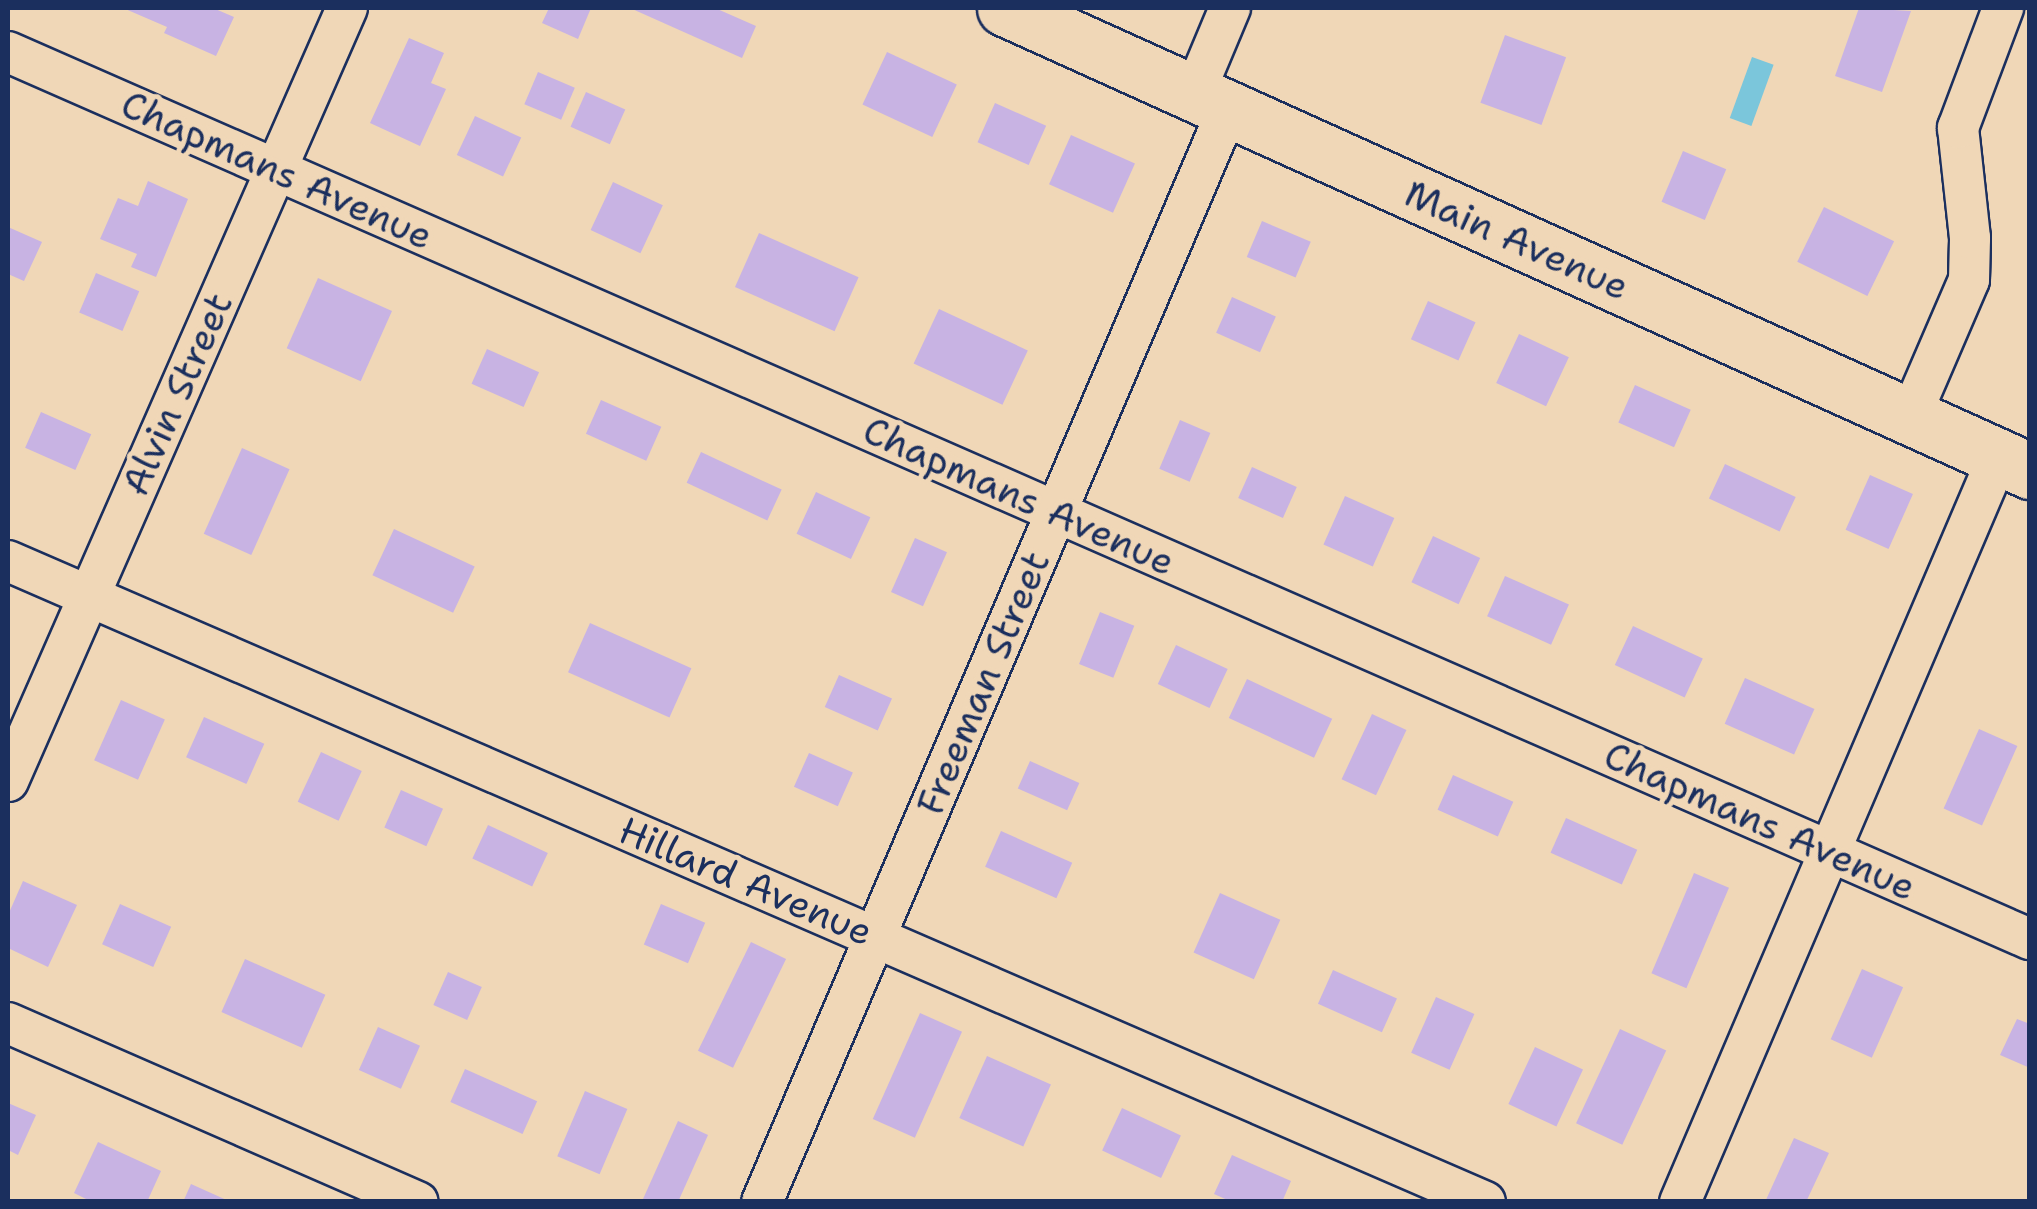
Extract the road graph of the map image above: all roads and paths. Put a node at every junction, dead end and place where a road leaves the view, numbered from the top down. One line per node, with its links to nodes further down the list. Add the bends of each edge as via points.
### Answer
1 (347, 8): 7 (street, Alvin Street)
2 (1004, 8): 6 (main road, Main Avenue)
3 (1230, 8): 6 (street, Freeman Street)
4 (2003, 8): 8 (street, via 1958,128 1969,280)
5 (8, 52): 7 (street, Chapmans Avenue)
6 (1211, 102): 8 (main road, Main Avenue); 10 (street, Freeman Street)
7 (276, 170): 10 (street, Chapmans Avenue); 12 (street, Alvin Street)
8 (1910, 416): 9 (main road, Main Avenue)
9 (2014, 464): 14 (street)
10 (1056, 512): 14 (street, Chapmans Avenue); 15 (street, Freeman Street)
11 (8, 560): 12 (street, Hillard Avenue)
12 (89, 596): 13 (street, Alvin Street); 15 (street, Hillard Avenue)
13 (8, 782)
14 (1830, 852): 16 (street, Chapmans Avenue); 21 (street)
15 (875, 937): 19 (street, Freeman Street); 20 (street, Hillard Avenue)
16 (2030, 939)
17 (8, 1022): 18 (street)
18 (418, 1202)
19 (762, 1202)
20 (1484, 1202)
21 (1680, 1202)

